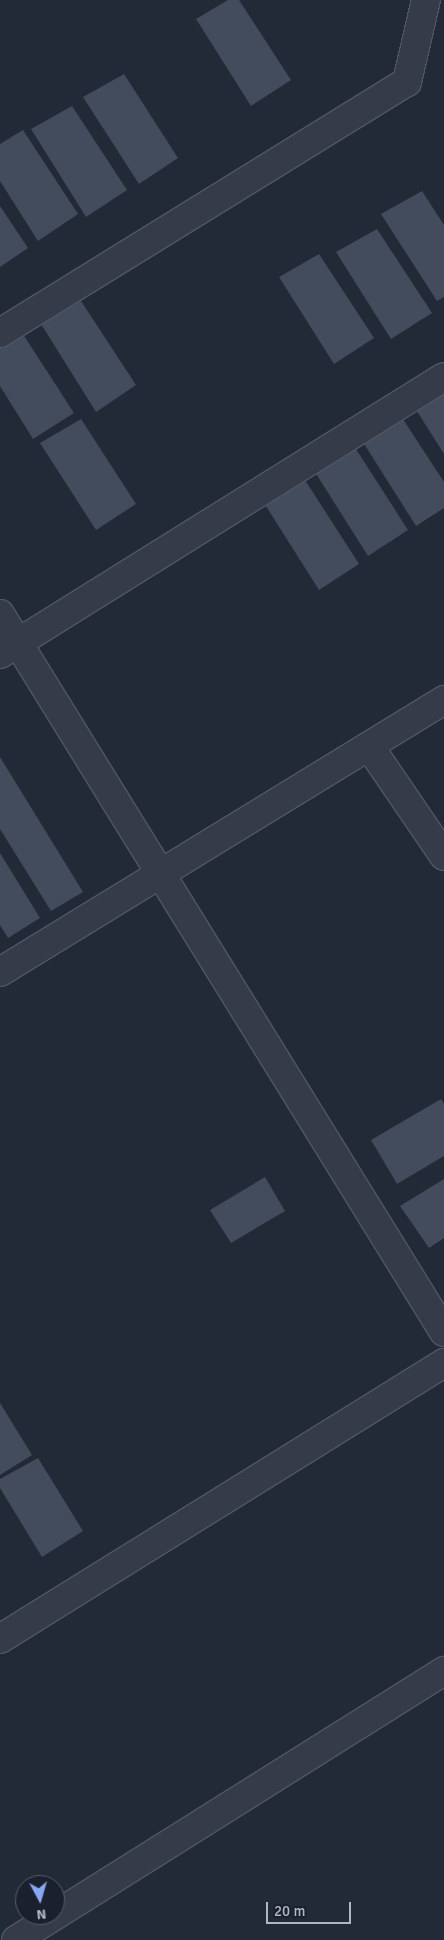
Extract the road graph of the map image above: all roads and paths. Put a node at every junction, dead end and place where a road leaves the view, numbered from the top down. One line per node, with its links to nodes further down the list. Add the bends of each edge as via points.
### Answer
1 (426, 0): 2 (street, via 407,82)
2 (0, 333)
3 (444, 377): 5 (street)
4 (0, 614): 5 (street)
5 (9, 648): 9 (street)
6 (444, 700): 7 (street)
7 (369, 746): 8 (street); 9 (street)
8 (444, 856)
9 (162, 872): 10 (street); 11 (street)
10 (0, 972)
11 (444, 1332)
12 (444, 1363): 13 (street)
13 (0, 1639)
14 (444, 1671): 15 (street)
15 (16, 1940)

